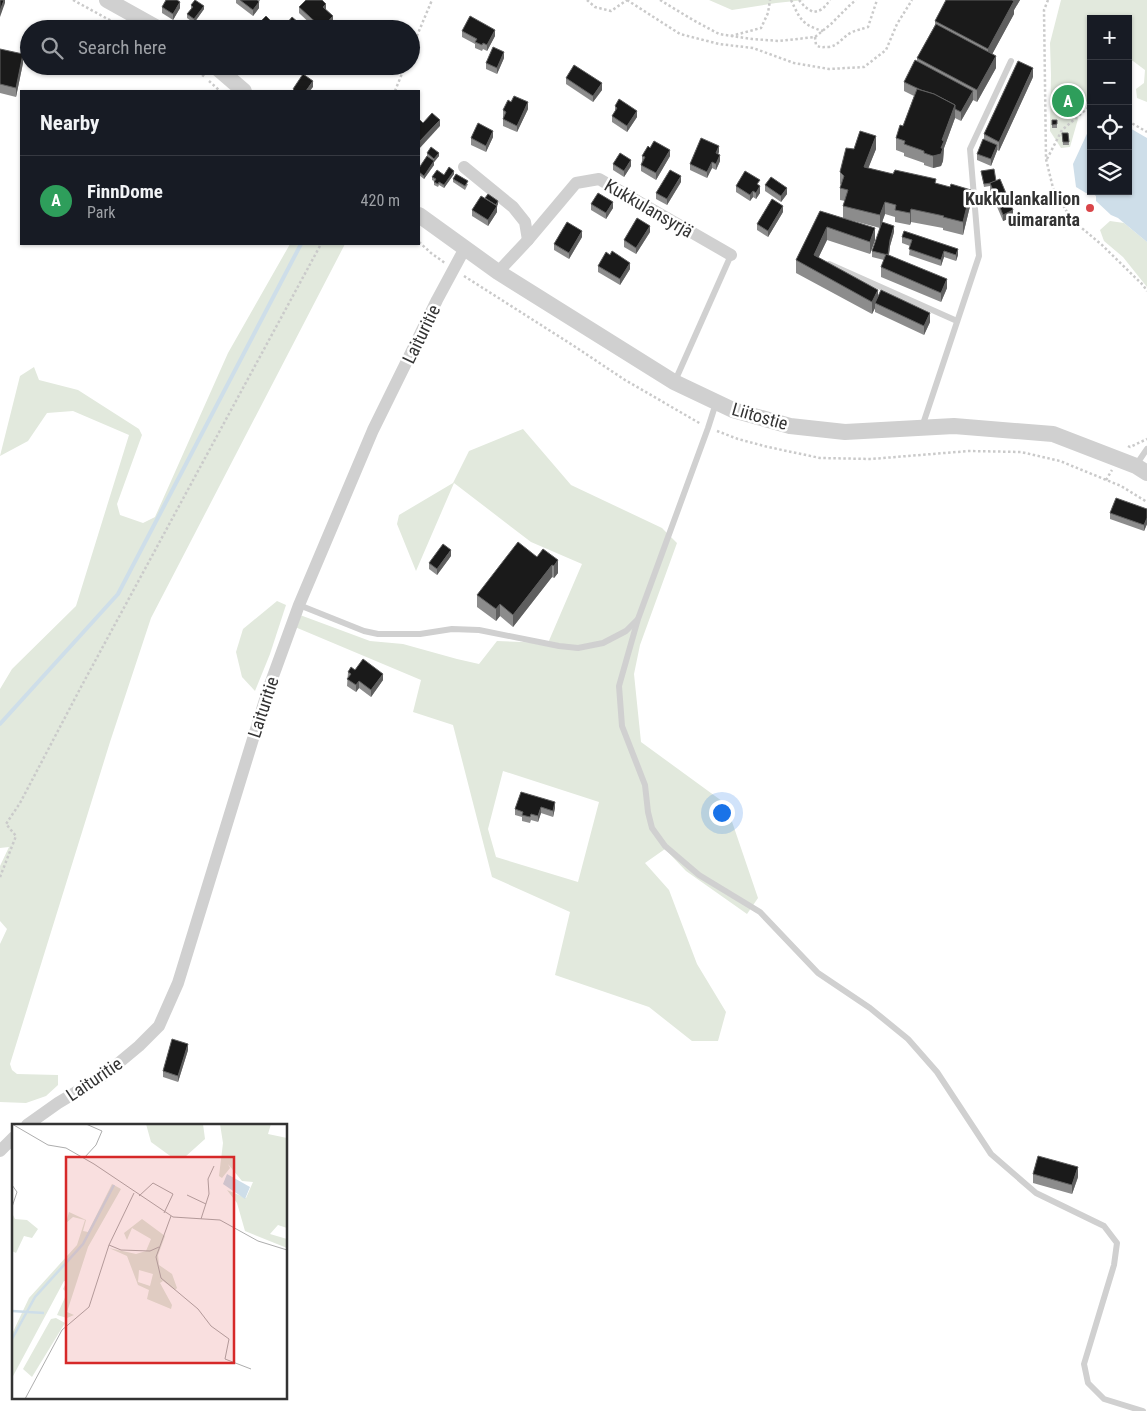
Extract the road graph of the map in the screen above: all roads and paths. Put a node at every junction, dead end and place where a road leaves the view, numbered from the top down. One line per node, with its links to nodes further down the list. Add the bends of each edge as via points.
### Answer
1 (73, 0): 16 (path)
2 (107, 0): 15 (street)
3 (432, 0): 18 (path)
4 (587, 0): 5 (path, via 595,7 611,11)
5 (627, 0): 13 (path, via 680,34 753,48 794,63 830,69 864,66 886,50)
6 (660, 0): 20 (path, via 719,34)
7 (770, 0): 20 (path, via 761,28)
8 (790, 0): 19 (path, via 798,16 809,27)
9 (799, 0): 10 (path, via 813,12 821,11)
10 (830, 0)
11 (856, 0): 19 (path)
12 (877, 0): 21 (path, via 868,27 853,31 833,47 820,48)
13 (912, 0)
14 (1048, 0): 30 (path, via 1044,10)
15 (129, 5): 17 (street)
16 (110, 20)
17 (148, 20)
18 (420, 29)
19 (823, 31): 21 (path)
20 (730, 36): 21 (path, via 779,41)
21 (814, 37)
22 (1011, 61): 40 (lane, via 970,149 979,256)
23 (225, 75): 25 (street)
24 (401, 75): 26 (path)
25 (243, 90)
26 (395, 90)
27 (1087, 108): 30 (path, via 1062,130)
28 (1132, 123): 29 (path)
29 (1147, 132)
30 (1046, 161): 39 (path, via 1053,188 1071,220 1102,245)
31 (464, 167): 33 (street, via 513,207 525,222)
32 (420, 216): 35 (street, Liitostie)
33 (528, 240): 36 (street, Kukkulansyrjä, via 576,183 599,179); 38 (street, Kukkulansyrjä)
34 (320, 245): 48 (path, via 6,824 16,836)
35 (465, 248): 38 (street, Liitostie); 46 (street, Laituritie, via 373,430)
36 (731, 255): 41 (lane)
37 (829, 264): 40 (lane)
38 (498, 272): 41 (street, Liitostie)
39 (1147, 291)
40 (957, 321): 43 (lane)
41 (674, 382): 42 (street, Liitostie)
42 (716, 402): 43 (street, Liitostie, via 790,426 845,432); 47 (lane)
43 (922, 428): 45 (street, Liitostie, via 954,426 1053,434)
44 (1147, 449): 45 (lane)
45 (1141, 470)
46 (299, 605): 47 (lane, via 378,634 479,630 578,648 602,643 626,631); 49 (street, Laituritie, via 268,690 178,983 159,1026 103,1076)
47 (638, 619): 52 (lane, via 619,686 622,726 645,785 652,828 665,846 700,875 760,912 818,973 870,1008 908,1039 937,1072 997,1160 1036,1194 1104,1226 1117,1243 1114,1265 1084,1364 1088,1384 1104,1399)
48 (0, 876)
49 (28, 1124)
50 (12, 1139): 51 (street)
51 (0, 1151)
52 (1144, 1411)

